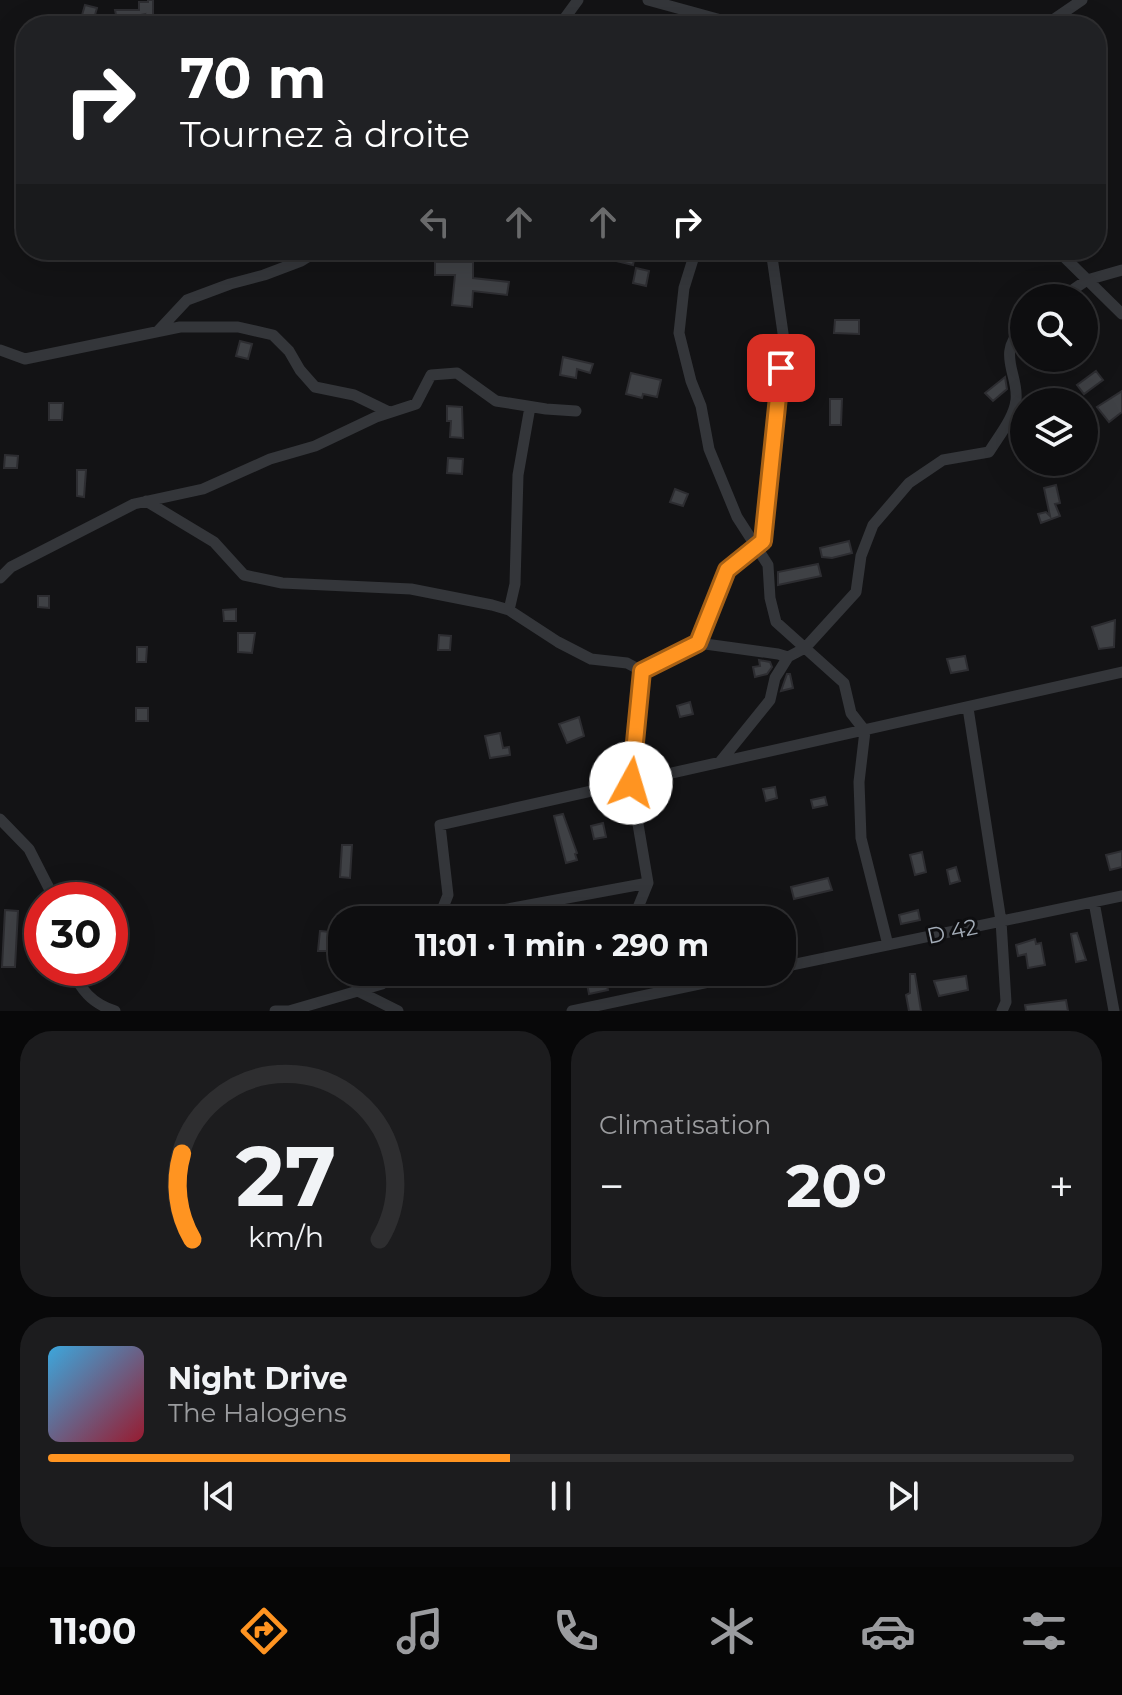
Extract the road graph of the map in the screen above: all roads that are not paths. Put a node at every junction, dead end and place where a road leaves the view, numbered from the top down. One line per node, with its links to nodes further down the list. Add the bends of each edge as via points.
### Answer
1 (648, 0): 3 (street)
2 (1082, 0): 4 (street)
3 (706, 16)
4 (1059, 16)
5 (303, 260): 13 (street, via 187,300)
6 (693, 260): 20 (street, via 679,333 709,449)
7 (772, 260): 20 (street, via 784,340 763,541)
8 (1067, 260): 10 (street)
9 (1122, 270): 10 (street)
10 (1087, 280): 11 (street); 12 (street)
11 (1081, 284)
12 (1122, 314)
13 (158, 331): 14 (street, via 25,359); 18 (street, via 238,327 273,335 315,387 354,395)
14 (0, 350)
15 (1010, 372): 24 (street, via 1016,400 989,452 943,460 909,483 873,525 861,556 856,592)
16 (530, 407): 17 (street); 18 (street, via 496,401 457,373 431,375 416,404); 22 (street, via 518,475 515,584)
17 (576, 411)
18 (389, 412): 19 (street, via 203,489)
19 (146, 501): 21 (street, via 11,567); 22 (street, via 214,542 244,575 282,583 411,589)
20 (755, 547): 23 (street, via 727,570); 24 (street, via 768,565 776,622)
21 (0, 578)
22 (509, 610): 26 (street, via 591,659 627,663)
23 (698, 643): 25 (street); 26 (street)
24 (805, 648): 25 (street); 29 (street, via 844,683 851,713)
25 (788, 657): 30 (street, via 770,700)
26 (642, 671): 31 (street)
27 (1122, 672): 28 (street)
28 (968, 708): 29 (street); 40 (street)
29 (865, 731): 30 (street); 41 (street, via 859,782 861,838)
30 (719, 763): 31 (street)
31 (631, 783): 34 (street); 37 (street, via 440,825 448,895)
32 (0, 819): 33 (street, via 29,849)
33 (46, 882)
34 (648, 883): 38 (street); 39 (street)
35 (1122, 896): 36 (street, D 42 / D 42)
36 (1094, 902): 40 (street, D 42 / D 42); 54 (street)
37 (444, 906)
38 (524, 906)
39 (639, 906)
40 (1001, 921): 41 (street, D 42 / D 42); 53 (street, via 1006,1002)
41 (888, 945): 42 (street, D 42 / D 42)
42 (796, 964)
43 (78, 986): 49 (street)
44 (375, 986): 47 (street)
45 (661, 986): 48 (street)
46 (687, 986): 48 (street)
47 (358, 991): 50 (street); 51 (street)
48 (663, 991): 52 (street)
49 (115, 1011)
50 (275, 1011)
51 (398, 1011)
52 (572, 1011)
53 (1002, 1011)
54 (1114, 1011)

